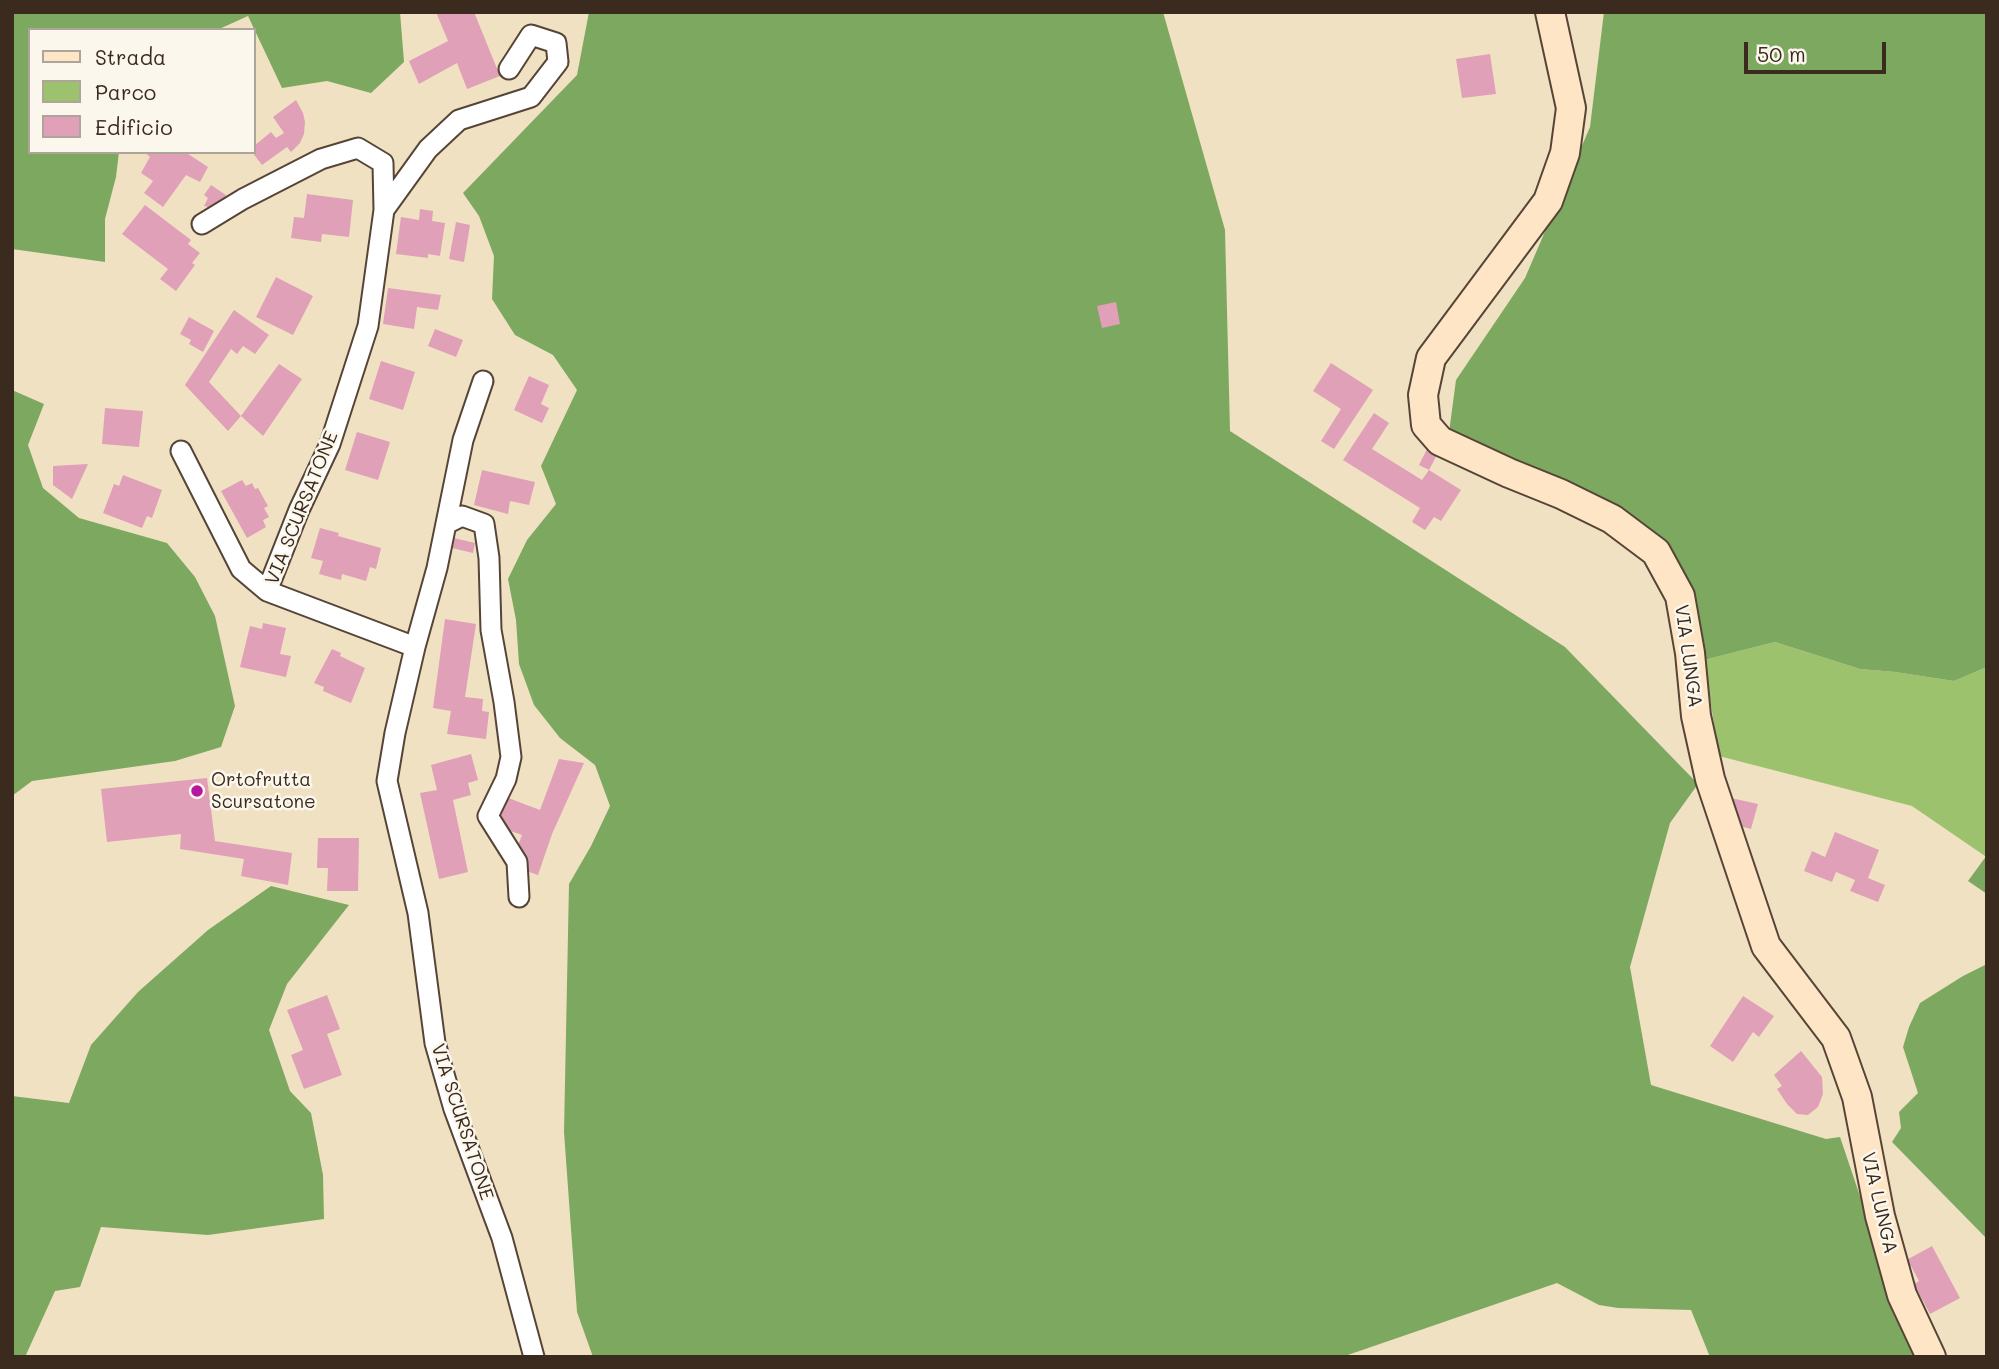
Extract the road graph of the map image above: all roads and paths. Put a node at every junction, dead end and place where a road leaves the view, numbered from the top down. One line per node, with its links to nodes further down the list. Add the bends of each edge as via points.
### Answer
1 (1550, 12): 12 (street, VIA LUNGA, via 1572,108 1565,153 1548,201 1431,358 1423,395 1426,425 1440,441 1612,519 1656,552 1680,596 1696,716 1710,779 1766,946 1836,1038 1857,1097 1880,1216 1902,1294)
2 (509, 69): 3 (street, via 531,35 556,43 558,62 531,97 459,120 428,149)
3 (384, 210): 4 (street, VIA SCURSATONE, via 383,163 358,148 321,159); 8 (street, VIA SCURSATONE, via 368,326 330,444)
4 (202, 224)
5 (484, 381): 7 (street, via 463,440)
6 (181, 451): 8 (street, via 240,569)
7 (446, 524): 9 (street); 10 (street, via 462,516 484,524 491,630 511,757 488,816 517,862)
8 (267, 591): 9 (street, VIA SCURSATONE)
9 (415, 647): 11 (street, VIA SCURSATONE, via 387,781 418,914 435,1043 502,1238)
10 (519, 897)
11 (534, 1357)
12 (1931, 1357)

